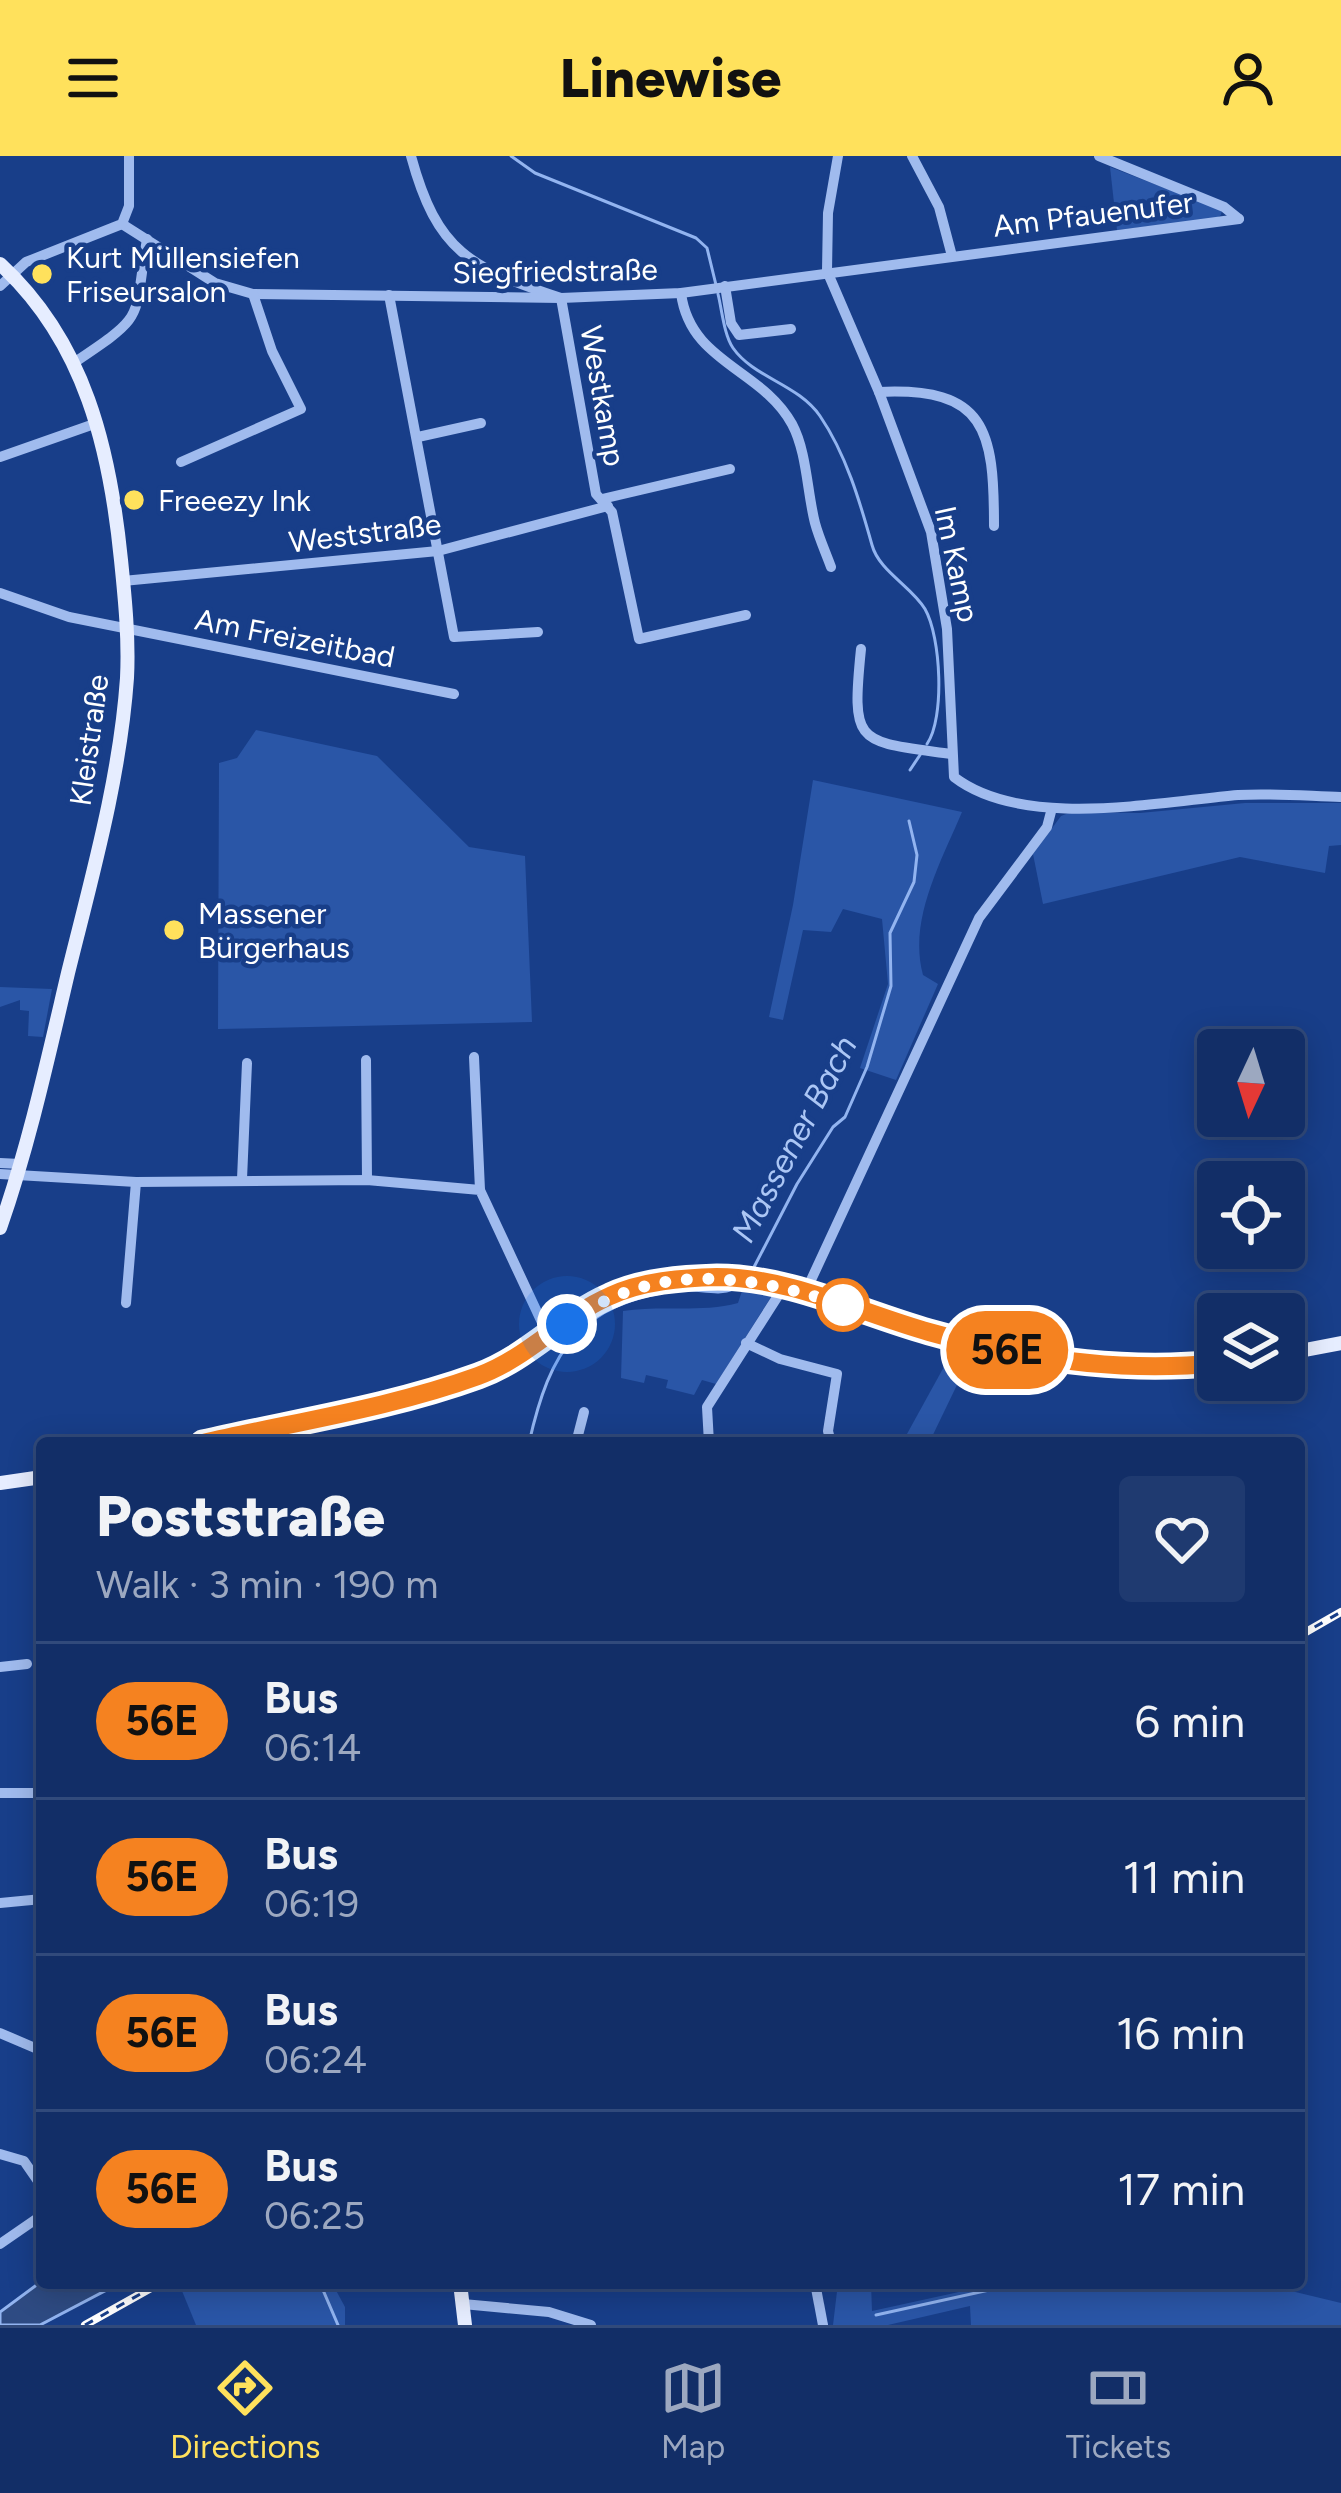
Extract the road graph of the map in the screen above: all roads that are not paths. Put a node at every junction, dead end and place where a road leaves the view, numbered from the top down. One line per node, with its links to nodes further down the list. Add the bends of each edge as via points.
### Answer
1 (129, 156): 6 (street)
2 (411, 156): 15 (street, via 443,236 495,274)
3 (838, 156): 9 (street)
4 (912, 156): 8 (street, Am Pfauenufer, via 939,207)
5 (1099, 156): 8 (street, Am Pfauenufer, via 1239,218)
6 (122, 224): 7 (street, Siegfriedstraße); 10 (street)
7 (147, 239): 13 (street, Siegfriedstraße, via 215,283); 17 (street, via 134,315)
8 (952, 256): 9 (street, Am Pfauenufer)
9 (827, 271): 11 (street, Am Pfauenufer); 18 (street, Im Kamp)
10 (4, 275): 17 (main road, Kleistraße, via 43,312)
11 (719, 287): 12 (street, Am Pfauenufer); 16 (street, via 739,335)
12 (681, 293): 15 (street, Siegfriedstraße); 28 (street, Siegfriedstraße, via 698,340 792,425)
13 (253, 294): 14 (street, Siegfriedstraße); 23 (street, via 302,409)
14 (389, 296): 15 (street, Siegfriedstraße); 21 (street)
15 (561, 298): 25 (street, Westkamp, via 596,494)
16 (791, 329)
17 (75, 362): 19 (main road, Kleistraße)
18 (879, 392): 26 (street, Im Kamp, via 932,393 969,408 986,447); 36 (street, Im Kamp, via 935,553 951,673)
19 (97, 423): 22 (street); 29 (main road, Kleistraße)
20 (482, 423): 21 (street)
21 (418, 437): 27 (street)
22 (0, 457)
23 (181, 462)
24 (730, 469): 25 (street, Westkamp)
25 (605, 503): 27 (street, Weststraße); 31 (street, Westkamp, via 639,639)
26 (994, 526)
27 (438, 551): 29 (street, Weststraße); 33 (street, via 454,637)
28 (831, 567)
29 (123, 581): 32 (main road, Kleistraße)
30 (0, 593): 32 (street, Am Freizeitbad)
31 (746, 616)
32 (127, 629): 35 (street, Am Freizeitbad); 43 (main road, Kleistraße, via 109,806)
33 (538, 632)
34 (860, 649): 36 (street, via 860,727 876,740)
35 (454, 694)
36 (951, 754): 38 (street, Im Kamp, via 957,780)
37 (1341, 797): 38 (street)
38 (1052, 808): 51 (street, via 1047,827 979,918)
39 (474, 1057): 48 (street)
40 (366, 1060): 46 (street)
41 (247, 1063): 45 (street)
42 (0, 1162): 43 (street)
43 (19, 1170): 44 (street); 47 (street); 49 (main road, Kleistraße)
44 (0, 1174)
45 (242, 1179): 46 (street); 47 (street)
46 (367, 1180): 48 (street)
47 (136, 1182): 52 (street)
48 (480, 1190): 53 (street)
49 (0, 1228)
50 (783, 1288): 51 (main road); 55 (street); 59 (main road, via 715,1277 642,1285 608,1297 475,1378)
51 (806, 1293): 57 (main road, via 1004,1349 1145,1367)
52 (126, 1303)
53 (544, 1329)
54 (1341, 1342): 56 (main road)
55 (746, 1343): 61 (street, via 707,1407); 62 (street, via 837,1374)
56 (1305, 1350)
57 (1197, 1365)
58 (584, 1412): 60 (street)
59 (228, 1437)
60 (578, 1437)
61 (709, 1437)
62 (830, 1437)
63 (36, 1479): 64 (main road)
64 (0, 1483)
65 (27, 1664): 66 (street)
66 (0, 1667)
67 (0, 1793): 68 (street)
68 (36, 1793)
69 (36, 1900): 70 (street)
70 (0, 1903)
71 (0, 2033): 72 (street)
72 (36, 2048)
73 (0, 2154): 74 (street, via 24,2161)
74 (36, 2178)
75 (36, 2219): 76 (street)
76 (0, 2244)
77 (461, 2289): 79 (main road)
78 (816, 2289): 82 (street)
79 (463, 2304): 80 (main road); 81 (street, via 549,2312)
80 (465, 2325)
81 (591, 2325)
82 (823, 2325)

